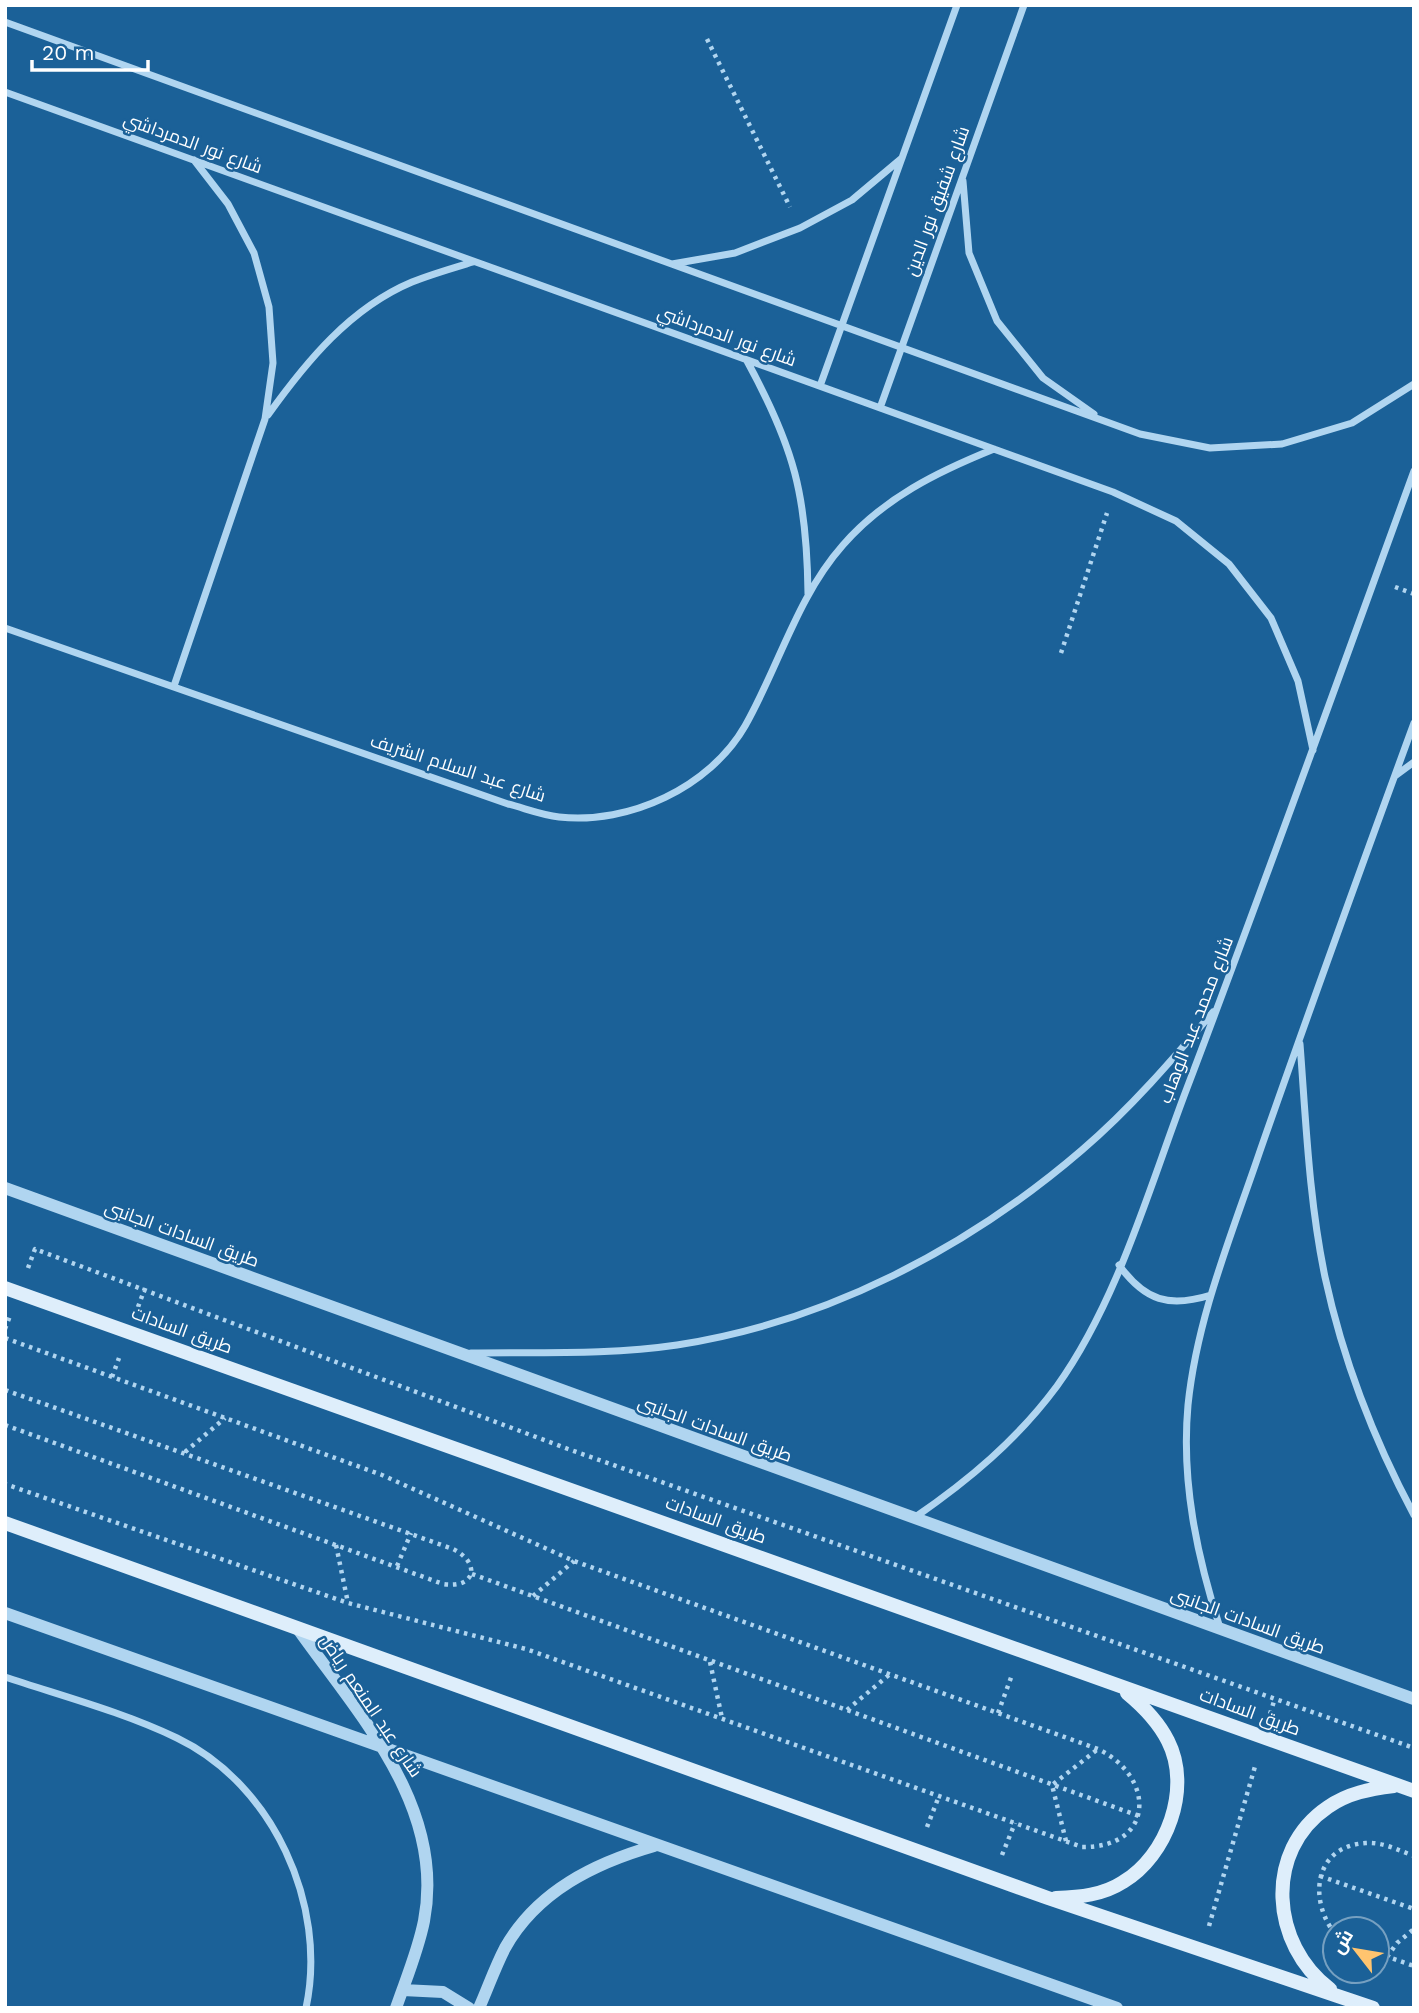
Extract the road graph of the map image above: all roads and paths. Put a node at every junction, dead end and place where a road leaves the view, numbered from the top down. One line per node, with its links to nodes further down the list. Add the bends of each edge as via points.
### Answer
1 (957, 5): 6 (street)
2 (1024, 5): 8 (street, شارع شفيق نور الدين)
3 (5, 22): 11 (street)
4 (707, 38): 9 (path)
5 (5, 92): 7 (street, شارع نور الدمرداشي)
6 (902, 158): 9 (street, via 852,200); 12 (street)
7 (193, 160): 10 (street, شارع نور الدمرداشي); 18 (street, via 235,216 254,253 269,307 273,363)
8 (962, 179): 13 (street, شارع شفيق نور الدين); 19 (street, via 969,253 997,321 1043,379)
9 (800, 228): 11 (street, via 735,253)
10 (474, 262): 14 (street, شارع نور الدمرداشي); 18 (street, via 410,283 353,318 304,364)
11 (672, 264): 12 (street)
12 (842, 325): 13 (street); 16 (street)
13 (902, 347): 17 (street, شارع شفيق نور الدين); 19 (street)
14 (746, 360): 16 (street, شارع نور الدمرداشي); 23 (street, شارع عبد السلام الشريف, via 776,414 797,472 807,533)
15 (1414, 384): 19 (street, via 1352,423 1282,444 1210,448 1140,434)
16 (820, 386): 17 (street, شارع نور الدمرداشي)
17 (880, 408): 20 (street, شارع نور الدمرداشي)
18 (265, 419): 26 (street)
19 (1104, 420)
20 (994, 449): 22 (street, شارع نور الدمرداشي); 23 (street, شارع عبد السلام الشريف, via 938,471 886,503 843,545)
21 (1414, 471): 28 (street, شارع محمد عبد الوهاب)
22 (1113, 492): 25 (path); 28 (street, شارع نور الدمرداشي, via 1176,521 1229,564 1271,618 1298,681)
23 (808, 594): 26 (street, شارع عبد السلام الشريف, via 744,728 709,769 664,799 613,815 560,817 508,804)
24 (5, 628): 26 (street, شارع عبد السلام الشريف)
25 (1061, 653)
26 (174, 686)
27 (1414, 723): 30 (street)
28 (1313, 750): 31 (street, شارع محمد عبد الوهاب)
29 (1414, 762): 30 (street)
30 (1394, 777): 32 (street)
31 (1218, 1006): 34 (street, شارع محمد عبد الوهاب); 39 (street, via 1154,1082 1082,1150 1004,1210 919,1262 841,1300 760,1328 676,1345)
32 (1299, 1039): 36 (street); 45 (street, via 1310,1178 1325,1277 1351,1373)
33 (5, 1188): 39 (street, طريق السادات الجانبى)
34 (1119, 1265): 36 (street, via 1132,1283 1169,1302); 46 (street, شارع محمد عبد الوهاب, via 1091,1328 1057,1385 1015,1436 967,1481)
35 (12, 1290): 37 (path); 61 (main road, طريق السادات); 62 (path, via 35,1249 581,1454)
36 (1211, 1295): 57 (street, via 1188,1406 1187,1463 1203,1575)
37 (5, 1329)
38 (5, 1338): 41 (path)
39 (455, 1354): 46 (street, طريق السادات الجانبى)
40 (5, 1390): 43 (path)
41 (225, 1418): 43 (path); 50 (path, via 382,1475)
42 (5, 1425): 49 (path)
43 (184, 1453): 48 (path)
44 (5, 1484): 54 (path)
45 (1414, 1515)
46 (912, 1519): 57 (street, طريق السادات الجانبى)
47 (5, 1523): 56 (main road)
48 (411, 1533): 51 (path); 52 (path, via 465,1555)
49 (336, 1544): 51 (path); 54 (path)
50 (574, 1561): 53 (path); 59 (path)
51 (397, 1566): 52 (path, via 456,1586)
52 (471, 1574): 53 (path)
53 (533, 1596): 58 (path)
54 (348, 1603): 65 (path, via 526,1649)
55 (5, 1613): 67 (street)
56 (298, 1629): 67 (street, شارع عبد المنعم رياض); 78 (main road)
57 (1221, 1629): 63 (street, طريق السادات الجانبى)
58 (710, 1661): 64 (path); 65 (path)
59 (890, 1674): 64 (path); 69 (path)
60 (5, 1677): 92 (street, via 178,1738 227,1772 266,1816 295,1868 309,1926 311,1985)
61 (1118, 1686): 66 (main road, طريق السادات); 82 (main road, via 1148,1710 1169,1743 1177,1782 1172,1821 1153,1856 1124,1882 1087,1897)
62 (1275, 1698): 66 (path); 68 (path)
63 (1414, 1699)
64 (847, 1710): 70 (path)
65 (722, 1719): 73 (path)
66 (1264, 1737): 71 (main road, طريق السادات); 86 (path)
67 (378, 1743): 77 (street); 90 (street, شارع عبد المنعم رياض, via 404,1783 421,1826 427,1872 424,1919)
68 (1414, 1748)
69 (1098, 1749): 70 (path); 74 (path, via 1127,1768 1136,1783)
70 (1052, 1785): 74 (path); 76 (path)
71 (1399, 1785): 72 (main road, طريق السادات); 91 (main road, via 1361,1791 1327,1807 1301,1834 1285,1869 1281,1906 1290,1943 1311,1975)
72 (1414, 1791)
73 (939, 1796): 75 (path); 78 (path)
74 (1139, 1816): 76 (path, via 1130,1831 1108,1844 1082,1847)
75 (1015, 1823): 76 (path); 80 (path)
76 (1066, 1842)
77 (654, 1846): 95 (street, via 610,1859 570,1880 534,1910 506,1946); 96 (street)
78 (918, 1850): 80 (main road)
79 (1414, 1856): 81 (path, via 1383,1844 1364,1843 1346,1848)
80 (993, 1876): 82 (main road)
81 (1320, 1876): 83 (path); 84 (path, via 1317,1897)
82 (1048, 1898): 86 (main road)
83 (1414, 1909)
84 (1322, 1915)
85 (1414, 1929): 87 (path)
86 (1202, 1950): 91 (main road)
87 (1391, 1951)
88 (1391, 1958): 89 (path)
89 (1414, 1966)
90 (403, 1990): 93 (street, شارع عبد المنعم رياض); 94 (street, via 443,1992)
91 (1341, 1998): 97 (main road)
92 (306, 2008)
93 (396, 2008)
94 (469, 2008)
95 (479, 2008)
96 (1117, 2008)
97 (1373, 2008)

